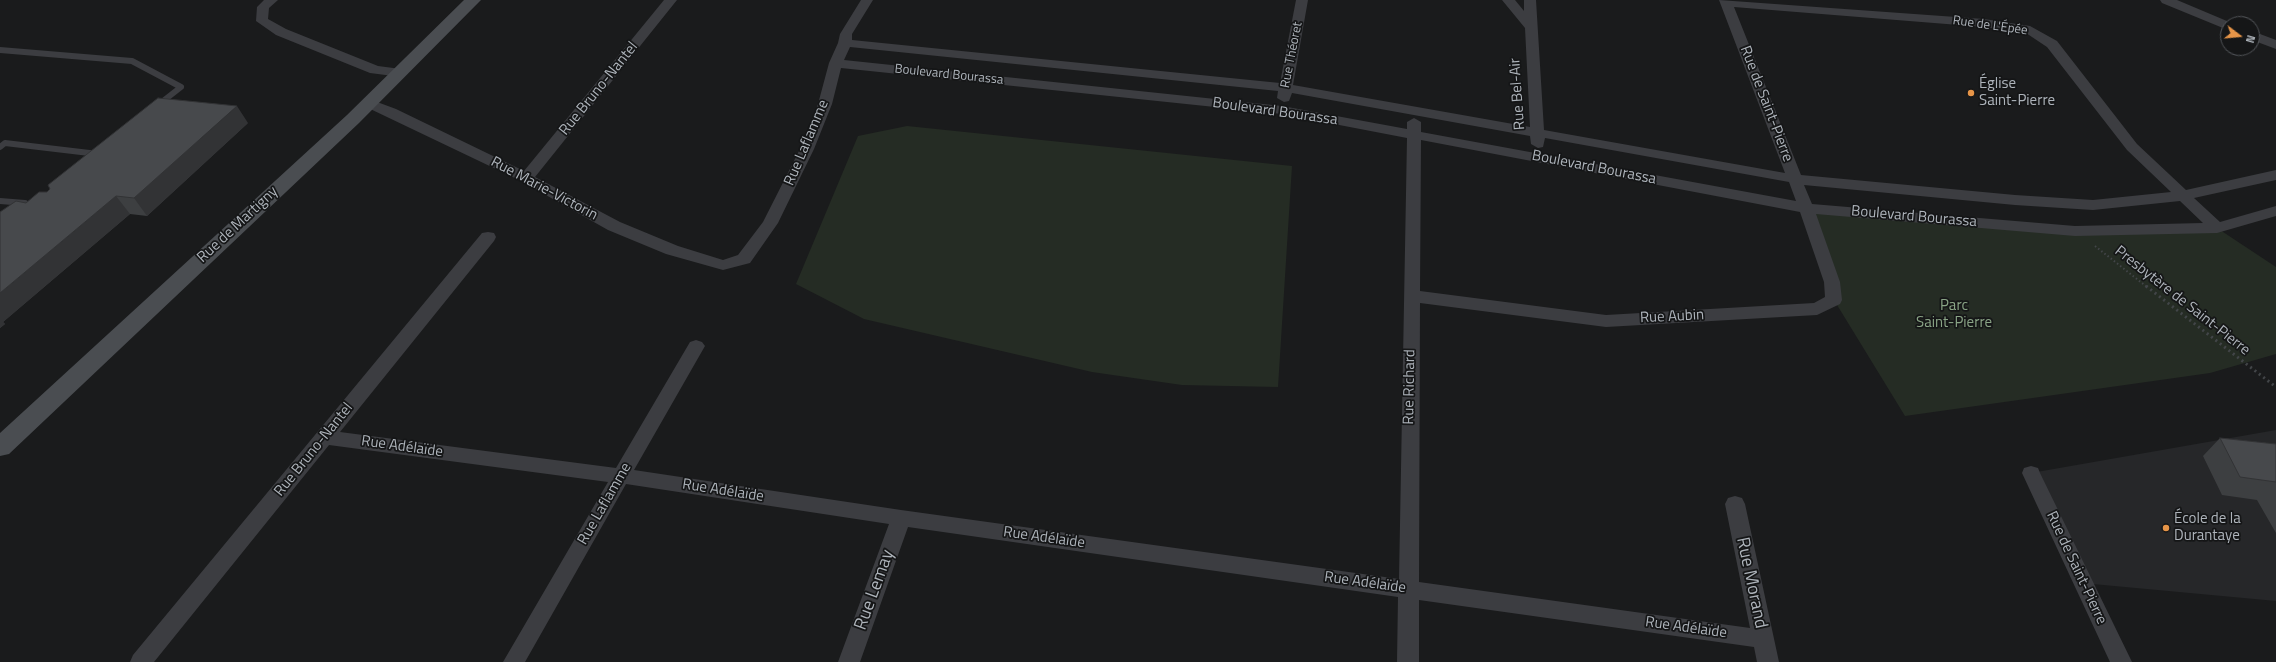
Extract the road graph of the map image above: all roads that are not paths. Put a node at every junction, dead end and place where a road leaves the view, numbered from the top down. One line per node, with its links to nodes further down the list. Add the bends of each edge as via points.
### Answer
1 (272, 0): 17 (street, via 263,7 262,21 281,32 375,70)
2 (473, 0): 17 (main road, Rue de Martigny)
3 (671, 0): 31 (street, Rue Bruno-Nantel)
4 (867, 0): 13 (street, Rue Laflamme, via 846,34)
5 (1302, 0): 19 (street, Rue Théoret)
6 (1508, 0): 11 (street)
7 (1530, 0): 11 (street, Rue Bel-Air)
8 (2166, 0): 10 (street)
9 (1725, 2): 32 (street, Rue de Saint-Pierre); 33 (street, Rue de L'Épée, via 1984,23 2030,30 2052,44 2132,147)
10 (2220, 22)
11 (1531, 27): 26 (street, Rue Bel-Air)
12 (2260, 38): 14 (street)
13 (845, 43): 16 (street, Rue Laflamme); 18 (street, Boulevard Bourassa)
14 (2276, 44)
15 (0, 50): 23 (lane, via 132,61 181,87)
16 (836, 63): 20 (street, Boulevard Bourassa); 42 (street, Rue Laflamme, via 825,104 807,149 770,222 744,259)
17 (401, 73): 21 (main road, Rue de Martigny)
18 (1164, 75): 19 (street, Boulevard Bourassa); 20 (street)
19 (1286, 88): 22 (street, Rue Théoret); 24 (street, Boulevard Bourassa)
20 (1158, 97): 22 (street, Boulevard Bourassa)
21 (369, 103): 31 (street, Rue Marie-Victorin); 46 (main road, Rue de Martigny)
22 (1282, 110): 25 (street, Boulevard Bourassa)
23 (151, 111)
24 (1414, 111): 25 (street, Rue Richard); 26 (street, Boulevard Bourassa)
25 (1414, 134): 29 (street, Boulevard Bourassa); 43 (street, Rue Richard)
26 (1538, 134): 29 (street, Rue Bel-Air); 32 (street, Boulevard Bourassa)
27 (0, 147): 28 (lane, via 5,143 98,154)
28 (104, 149)
29 (1539, 158): 37 (street, Boulevard Bourassa)
30 (2276, 175): 33 (street, Boulevard Bourassa)
31 (526, 178): 42 (street, Rue Marie-Victorin, via 614,226 672,250)
32 (1795, 178): 34 (street, Boulevard Bourassa); 37 (street, Rue de Saint-Pierre)
33 (2182, 196): 34 (street, Boulevard Bourassa, via 2093,204); 40 (street, Rue de L'Épée)
34 (2014, 200): 39 (street)
35 (0, 201): 36 (lane)
36 (37, 204)
37 (1806, 208): 39 (street, Boulevard Bourassa); 43 (street, Rue Aubin, via 1832,282 1834,300 1817,309 1606,321)
38 (2276, 211): 40 (street, Boulevard Bourassa)
39 (2031, 228): 40 (street, Boulevard Bourassa, via 2075,231)
40 (2217, 228)
41 (488, 237): 45 (street, Rue Bruno-Nantel)
42 (722, 265)
43 (1412, 296): 51 (street, Rue Richard)
44 (696, 346): 48 (street, Rue Laflamme)
45 (325, 436): 48 (street, Rue Adélaïde); 53 (street, Rue Bruno-Nantel)
46 (0, 447)
47 (2031, 473): 58 (street, Rue de Saint-Pierre)
48 (621, 476): 50 (street, Rue Adélaïde); 54 (street, Rue Laflamme)
49 (1735, 504): 52 (street, Rue Morand)
50 (901, 518): 51 (street, Rue Adélaïde); 55 (street, Rue Lemay)
51 (1409, 589): 52 (street, Rue Adélaïde); 56 (street, Rue Richard)
52 (1763, 639): 57 (street, Rue Morand)
53 (141, 662)
54 (514, 662)
55 (849, 662)
56 (1408, 662)
57 (1768, 662)
58 (2121, 662)

